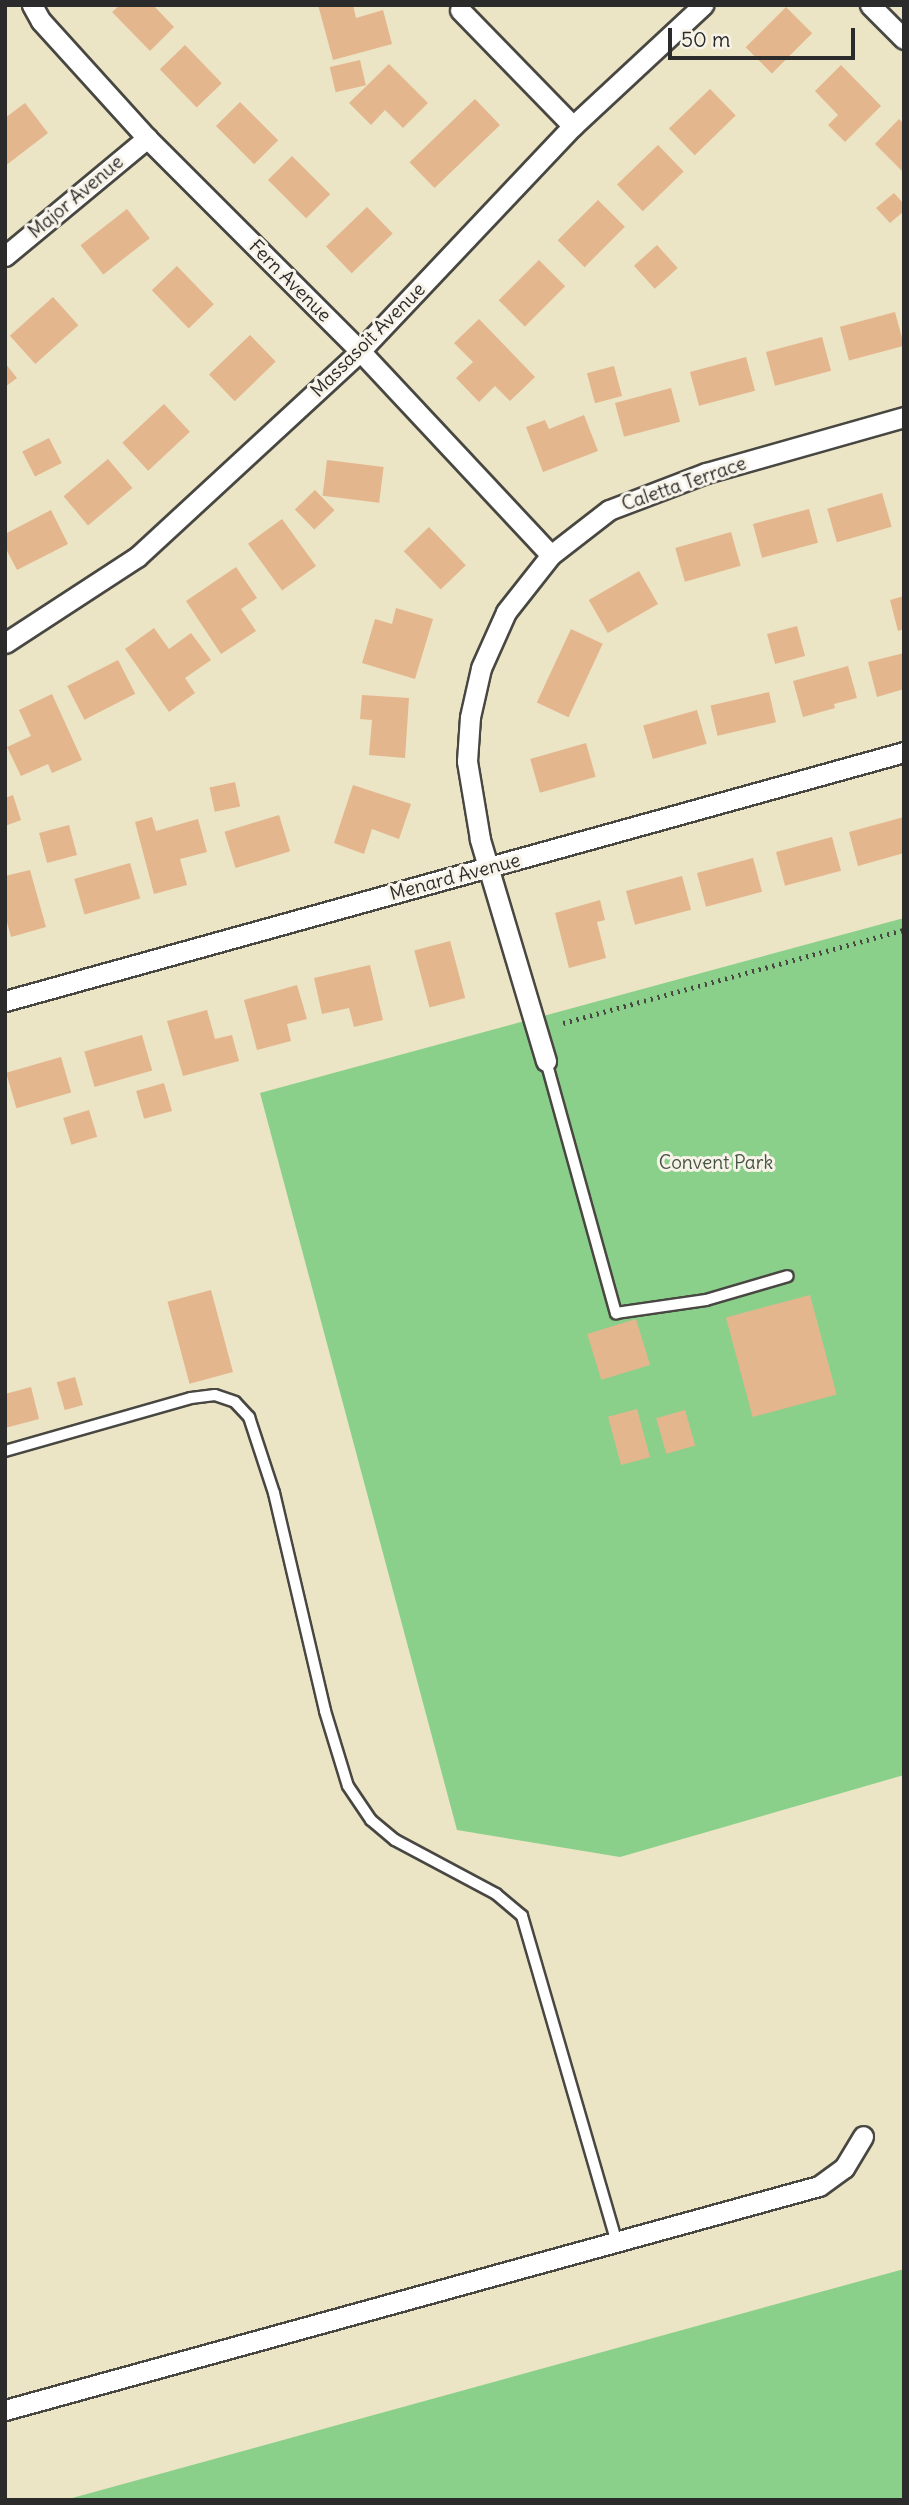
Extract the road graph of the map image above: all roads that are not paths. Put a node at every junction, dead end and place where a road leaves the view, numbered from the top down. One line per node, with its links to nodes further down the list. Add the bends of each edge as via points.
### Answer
1 (32, 5): 7 (street, Fern Avenue, via 41,21)
2 (704, 5): 6 (street, Massasoit Avenue)
3 (870, 5): 5 (street)
4 (460, 10): 6 (street)
5 (904, 40)
6 (573, 126): 9 (street, Massasoit Avenue)
7 (147, 138): 8 (street, Major Avenue); 9 (street, Fern Avenue)
8 (5, 256)
9 (360, 351): 11 (street, Fern Avenue); 12 (street, Massasoit Avenue, via 137,556)
10 (904, 417): 11 (street, Caletta Terrace, via 706,473 642,496 609,510)
11 (551, 555): 14 (street, Caletta Terrace, via 516,597 494,635 470,717 470,791)
12 (5, 643)
13 (904, 752): 14 (street, Menard Avenue)
14 (487, 868): 15 (street, Menard Avenue); 16 (street, Caletta Terrace)
15 (5, 1001)
16 (546, 1061): 17 (lane, via 616,1313 706,1300)
17 (788, 1276)
18 (5, 1451): 20 (lane, via 191,1398 215,1395 235,1402 249,1417 274,1493 325,1712 348,1786 371,1820 395,1840 496,1894 522,1916)
19 (863, 2136): 20 (street, via 844,2168 819,2186)
20 (617, 2242): 21 (street)
21 (5, 2410)

